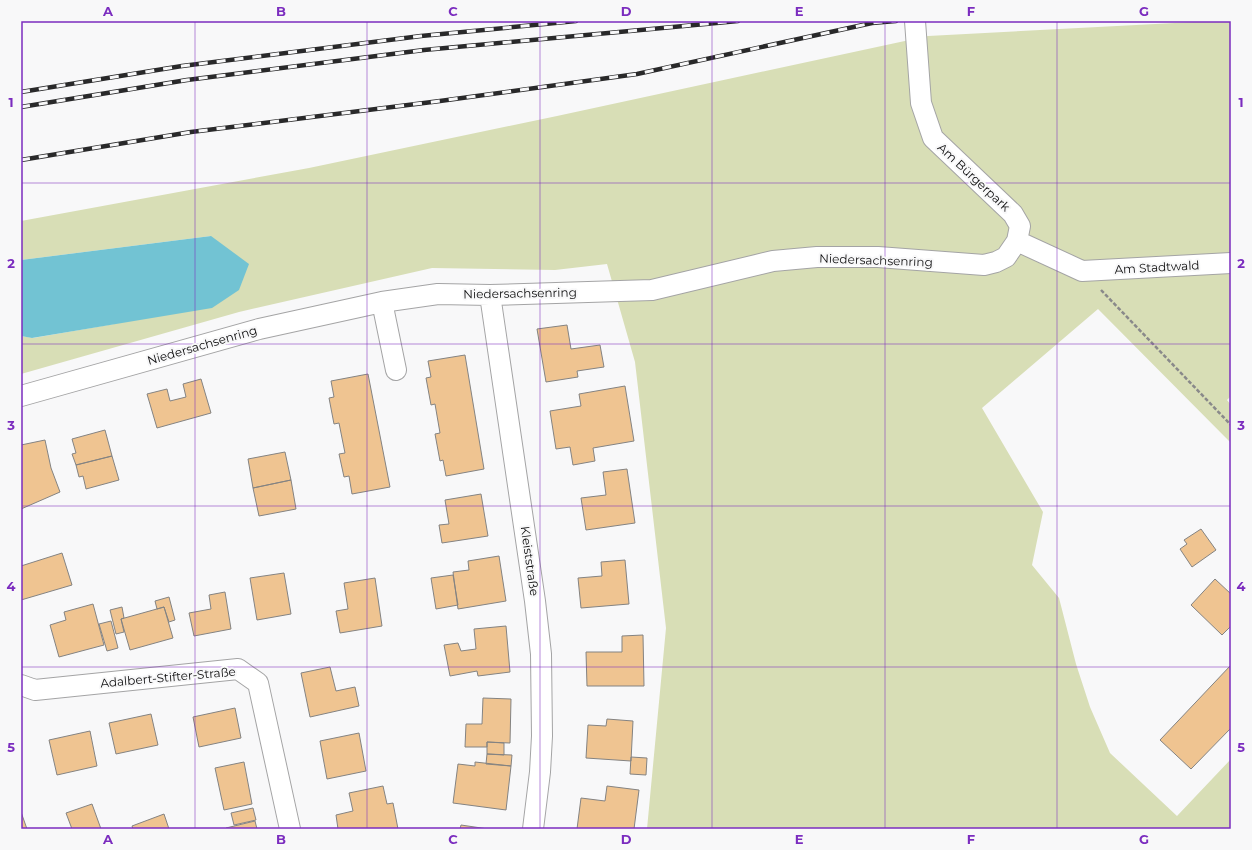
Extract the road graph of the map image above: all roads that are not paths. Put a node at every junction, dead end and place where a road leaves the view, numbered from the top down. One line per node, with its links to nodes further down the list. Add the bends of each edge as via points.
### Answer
1 (915, 21): 2 (street, Am Bürgerpark, via 921,103 933,138 1013,214 1020,226)
2 (1017, 241): 3 (street, Am Stadtwald, via 1082,271); 4 (street, Niedersachsenring, via 1006,257 984,265 878,257 817,257 772,261 652,290)
3 (1231, 263)
4 (490, 295): 5 (street, Niedersachsenring, via 438,294); 10 (street, Kleiststraße, via 541,654 542,744)
5 (382, 302): 6 (street); 7 (street, Niedersachsenring, via 259,329)
6 (396, 370)
7 (21, 396)
8 (21, 685): 9 (street, Adalbert-Stifter-Straße, via 34,690 238,669 258,683)
9 (290, 829)
10 (533, 829)

